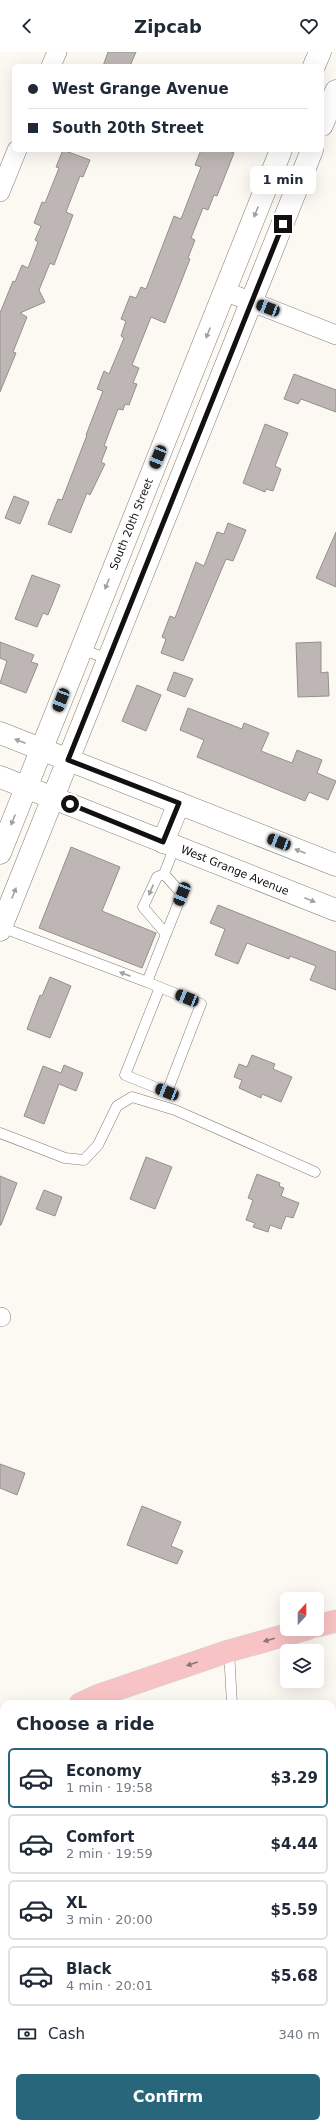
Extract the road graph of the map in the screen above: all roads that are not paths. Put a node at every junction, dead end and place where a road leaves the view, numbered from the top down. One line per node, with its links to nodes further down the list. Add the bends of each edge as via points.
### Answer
1 (57, 52): 3 (street)
2 (320, 52): 4 (street)
3 (52, 64)
4 (315, 64)
5 (336, 90): 6 (street)
6 (324, 120)
7 (16, 152): 10 (street)
8 (280, 152): 11 (street, South 20th Street, one-way to 11)
9 (311, 152): 12 (street)
10 (0, 192)
11 (224, 291): 12 (street); 14 (street, South 20th Street, one-way to 14)
12 (251, 302): 13 (street); 15 (street)
13 (336, 335)
14 (81, 649): 15 (lane); 17 (street, South 20th Street)
15 (108, 659): 18 (street)
16 (0, 733): 17 (street, one-way to 16)
17 (41, 749): 18 (street); 20 (street, South 20th Street)
18 (68, 760): 21 (street); 22 (street)
19 (0, 777): 20 (street, West Grange Avenue)
20 (26, 788): 21 (street, West Grange Avenue); 24 (street, South 20th Street, one-way to 24)
21 (53, 798): 23 (street, West Grange Avenue); 28 (street, one-way to 21)
22 (179, 803): 23 (street); 25 (street, one-way to 22)
23 (169, 844): 26 (lane); 27 (street, West Grange Avenue, one-way to 27)
24 (0, 853)
25 (336, 865)
26 (164, 874): 29 (lane, via 182,894); 29 (lane, one-way to 29, via 157,877 144,907)
27 (336, 910)
28 (1, 928): 30 (lane, one-way to 28)
29 (166, 934): 30 (lane)
30 (148, 982): 31 (lane)
31 (160, 987): 31 (lane, via 201,1004 167,1092 125,1075)
32 (0, 1133): 33 (lane, via 65,1158 84,1160 98,1145 117,1106 132,1097 175,1110)
33 (315, 1172)
34 (336, 1621): 35 (highway)
35 (324, 1624)
36 (282, 1636): 37 (highway, one-way to 37)
37 (229, 1651): 38 (highway, one-way to 38); 39 (lane)
38 (88, 1700)
39 (232, 1700)

